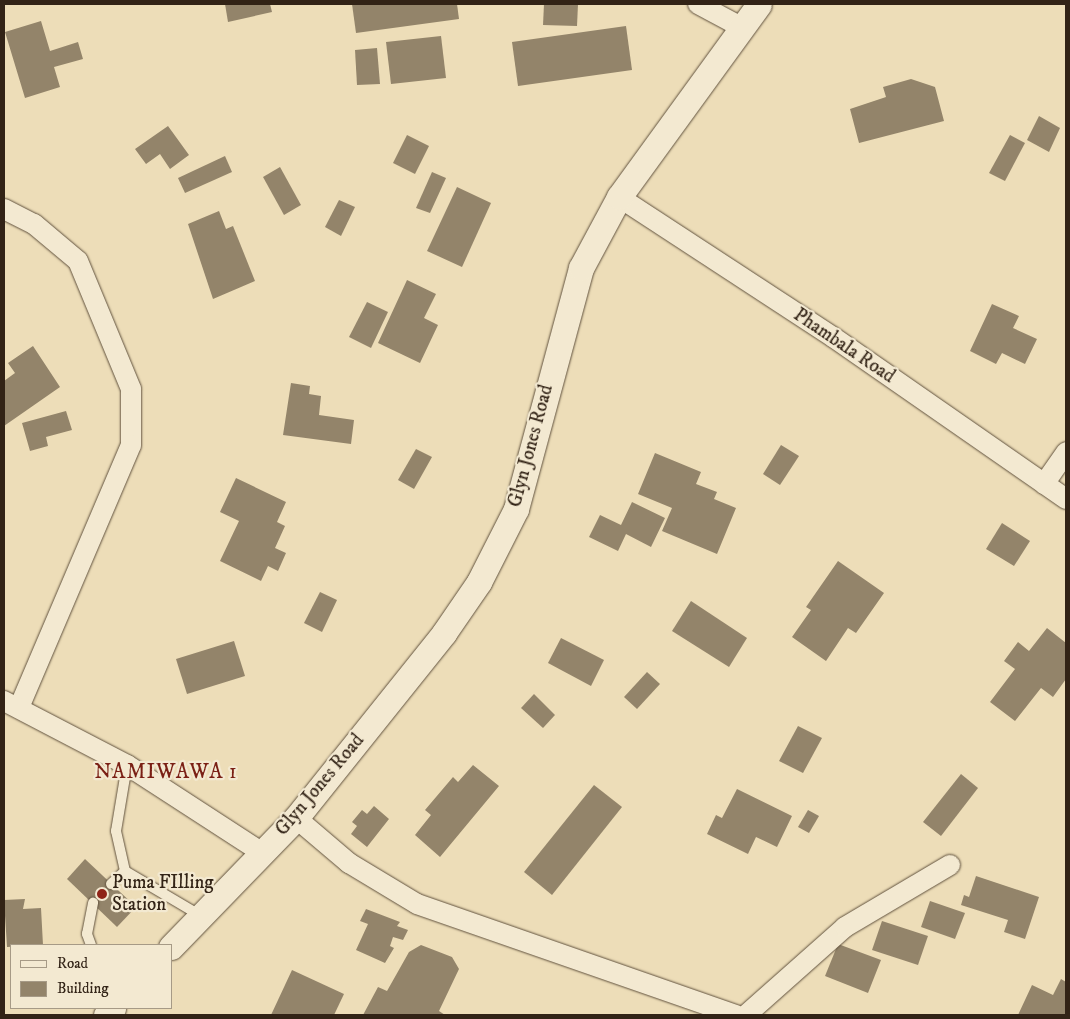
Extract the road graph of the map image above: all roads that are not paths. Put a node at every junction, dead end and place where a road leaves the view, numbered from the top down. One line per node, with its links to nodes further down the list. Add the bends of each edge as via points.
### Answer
1 (698, 4): 3 (street)
2 (759, 4): 3 (street, Glyn Jones Road)
3 (743, 28): 4 (street, Glyn Jones Road)
4 (619, 197): 7 (street, Phambala Road, via 833,337); 11 (street, Glyn Jones Road, via 581,268 516,509 479,582 444,633)
5 (4, 209): 9 (street, via 34,224 78,261 131,389 131,445)
6 (1066, 452): 7 (street)
7 (1044, 484): 8 (street, Phambala Road)
8 (1066, 499)
9 (11, 705): 10 (street)
10 (127, 765): 12 (street); 14 (lane, via 116,831)
11 (296, 818): 12 (street, Glyn Jones Road); 20 (street, via 349,863 417,904)
12 (261, 852): 17 (street, Glyn Jones Road)
13 (950, 865): 21 (street, via 845,927)
14 (125, 871): 15 (lane); 17 (lane)
15 (111, 884)
16 (93, 904): 18 (lane, via 87,934)
17 (200, 916): 19 (street, Glyn Jones Road)
18 (91, 944)
19 (172, 946)
20 (736, 1015)
21 (746, 1015)

